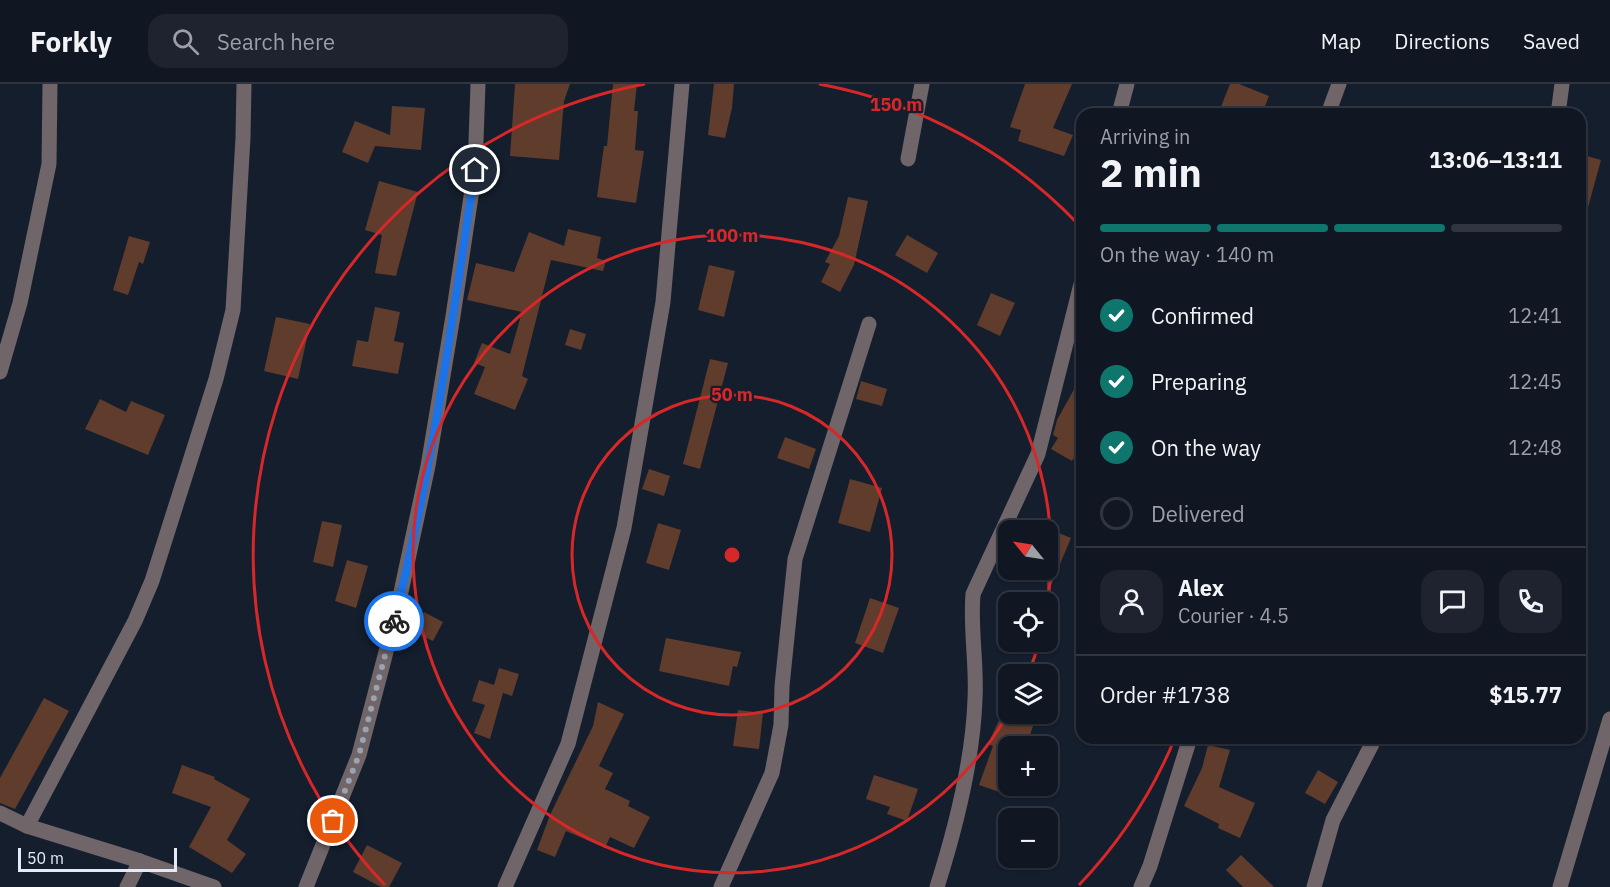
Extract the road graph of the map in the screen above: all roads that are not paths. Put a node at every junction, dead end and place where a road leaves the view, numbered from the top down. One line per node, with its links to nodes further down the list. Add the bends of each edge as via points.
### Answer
1 (50, 84): 15 (street, via 49,164 20,303)
2 (244, 84): 20 (street, via 233,310 216,379 152,581 135,621)
3 (478, 84): 24 (street, via 475,170 428,466 359,755)
4 (682, 84): 25 (street, via 663,302 624,528 568,744)
5 (922, 84): 12 (street)
6 (1127, 84): 9 (street)
7 (1339, 84): 10 (street)
8 (1562, 84): 11 (street)
9 (1121, 108)
10 (1330, 108)
11 (1559, 108)
12 (908, 159)
13 (1076, 304): 27 (street, via 1038,454 973,594 975,698 970,755)
14 (869, 324): 26 (street, via 795,559 781,725 772,773)
15 (0, 372)
16 (1610, 719): 30 (street)
17 (1188, 744): 28 (street)
18 (1373, 744): 29 (street, via 1333,820)
19 (0, 813): 20 (street)
20 (27, 825): 21 (street)
21 (140, 861): 22 (street); 23 (street)
22 (127, 887)
23 (214, 887)
24 (306, 887)
25 (505, 887)
26 (721, 887)
27 (937, 887)
28 (1141, 887)
29 (1314, 887)
30 (1560, 887)

